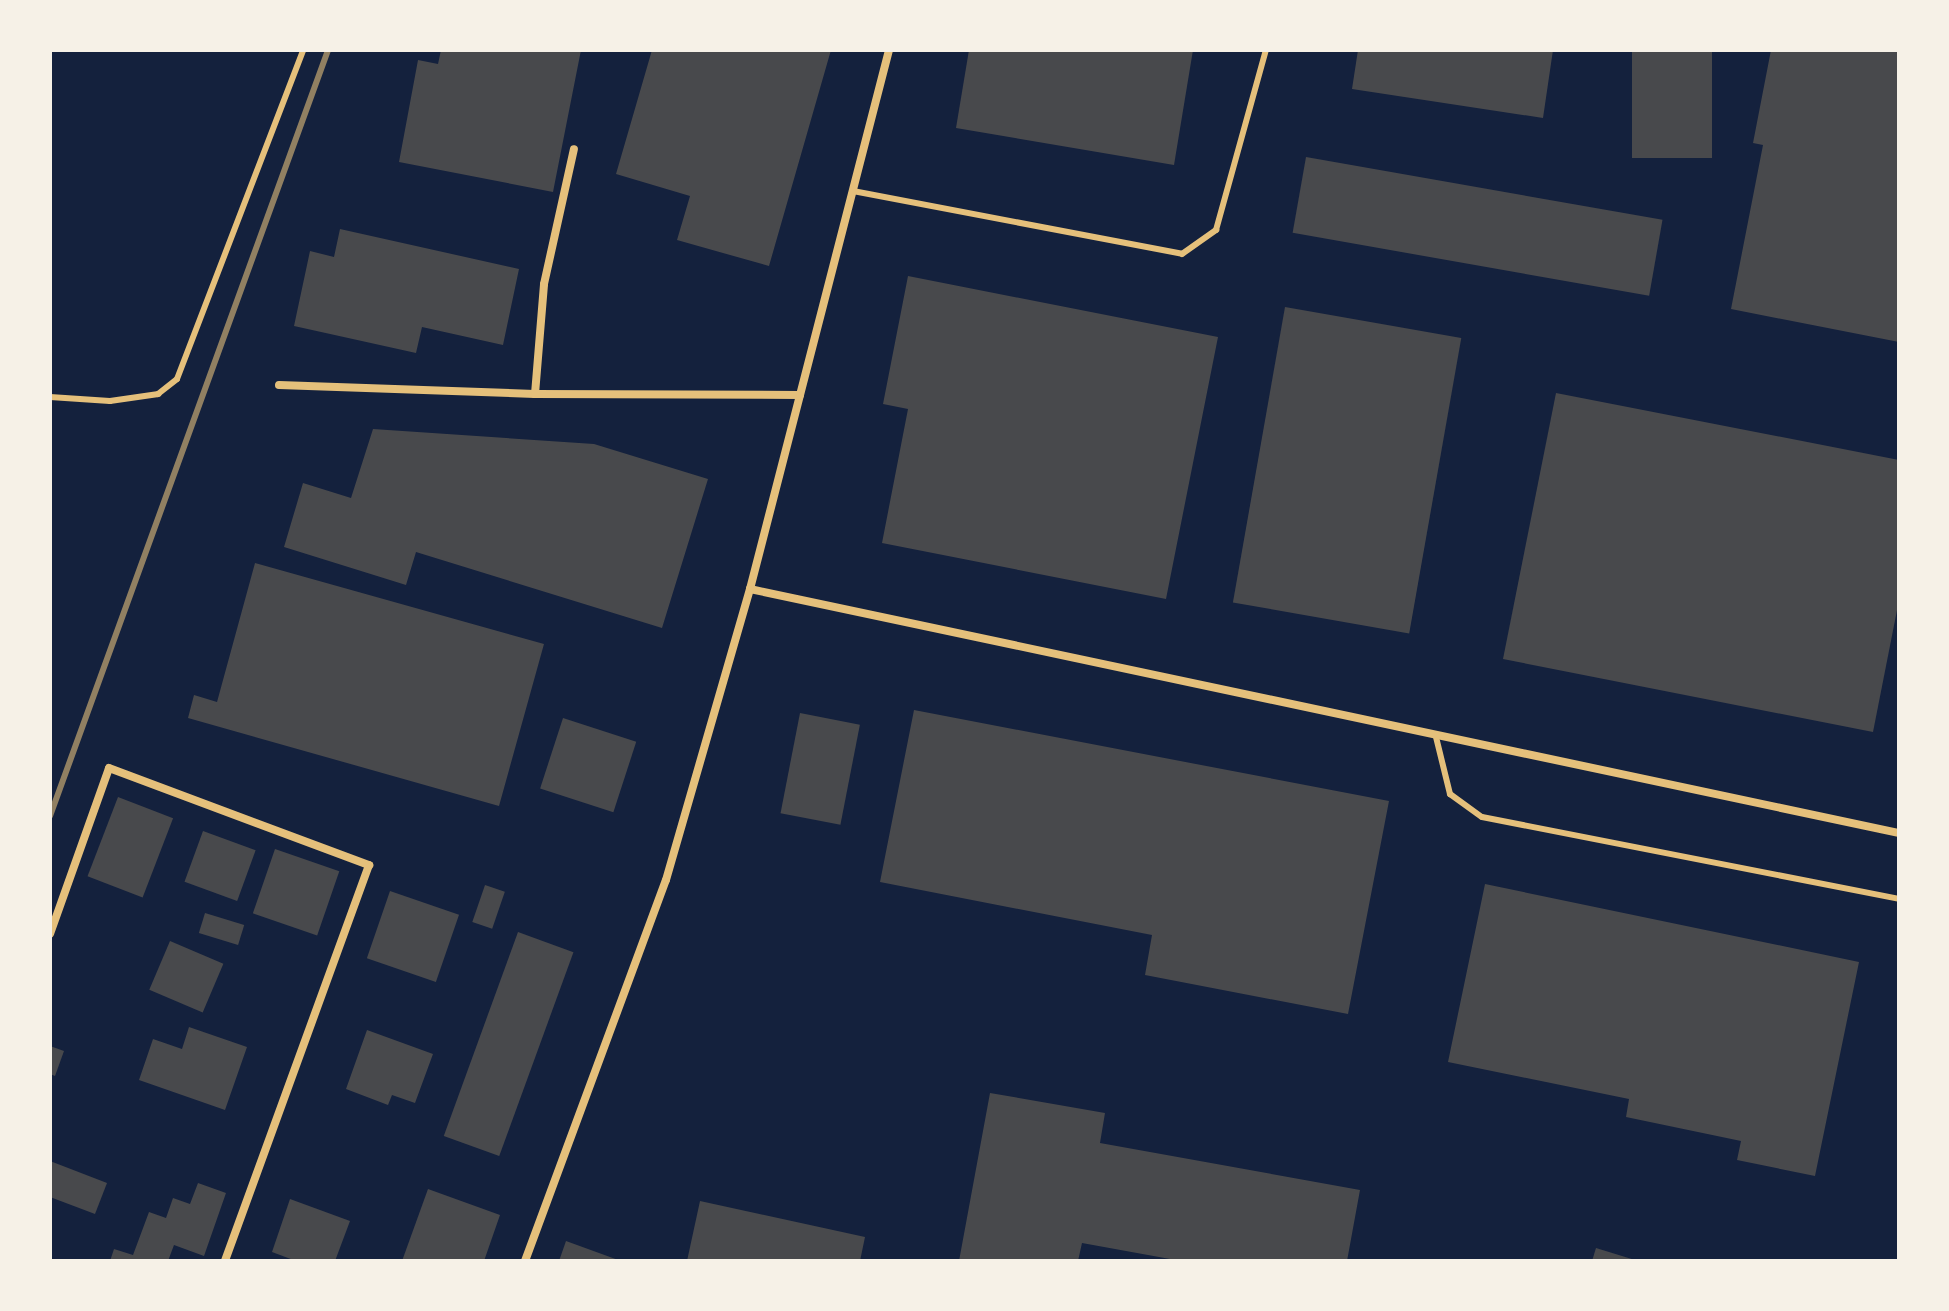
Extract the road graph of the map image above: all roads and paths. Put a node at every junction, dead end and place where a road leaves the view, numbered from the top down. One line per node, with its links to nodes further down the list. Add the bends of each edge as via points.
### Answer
1 (303, 50): 9 (lane, via 177,379 158,394)
2 (889, 50): 5 (street)
3 (1266, 50): 5 (lane, via 1216,230 1182,254)
4 (574, 149): 7 (street, via 544,284)
5 (853, 191): 8 (street)
6 (279, 385): 7 (street)
7 (535, 394): 8 (street)
8 (800, 395): 10 (street)
9 (50, 397)
10 (750, 589): 11 (street); 16 (street, via 666,880)
11 (1436, 737): 12 (street); 13 (lane, via 1450,794 1482,817)
12 (1899, 833)
13 (1899, 899)
14 (50, 934): 15 (street, via 109,768 369,865)
15 (225, 1261)
16 (525, 1261)

